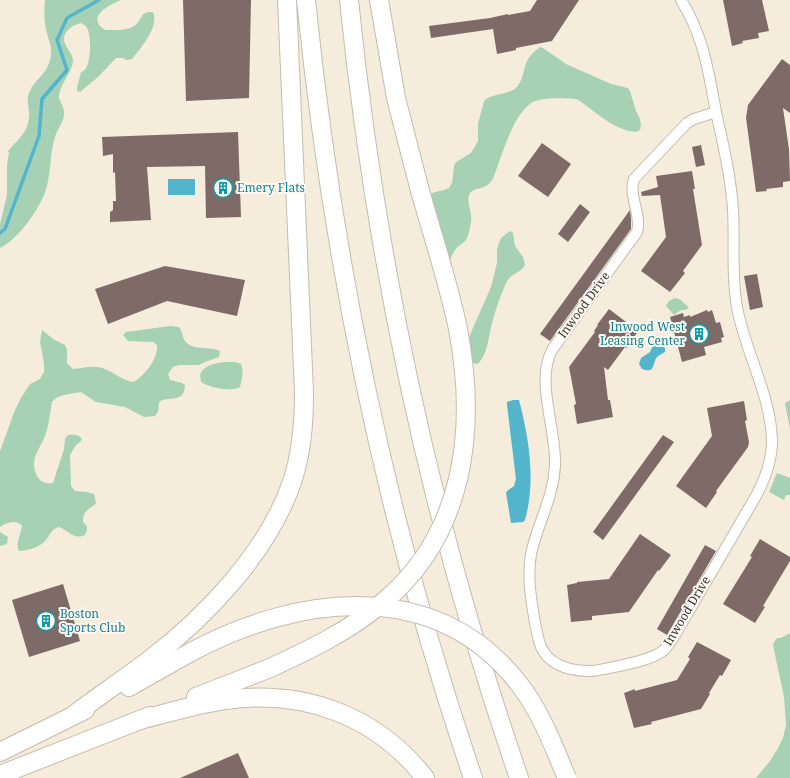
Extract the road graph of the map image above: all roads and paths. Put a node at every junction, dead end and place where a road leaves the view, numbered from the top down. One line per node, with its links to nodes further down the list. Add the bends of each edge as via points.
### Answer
1 (287, 0): 7 (highway, via 304,392 303,430 295,470 274,522 256,550 199,618 148,662)
2 (306, 0): 12 (highway, via 328,184 366,388 418,602)
3 (349, 0): 13 (highway, via 373,186 408,378 454,568 487,682)
4 (379, 0): 8 (highway, bridge, via 396,98 455,315 464,372 465,436 456,490 430,546 417,566 382,603 336,635 270,668)
5 (681, 0): 6 (street, Inwood Drive, via 703,49)
6 (716, 112): 6 (street, Inwood Drive, via 687,123 634,179 637,232 552,350 546,363 545,381 555,452 554,481 535,539 529,568 529,585 542,649 558,664 577,671 595,671 624,664 658,654 665,649 756,496 769,462 772,442 768,411 737,307 733,281 732,194)
7 (75, 714): 9 (highway); 14 (highway, bridge, via 110,698 191,652 244,627 273,618 336,607 371,606 404,610 449,627 472,640 497,660 515,679 537,712)
8 (140, 720): 10 (highway); 11 (highway, via 226,700 265,697 302,701 337,711 368,727 397,748)
9 (0, 752)
10 (0, 775)
11 (425, 778)
12 (473, 778)
13 (519, 778)
14 (567, 778)

